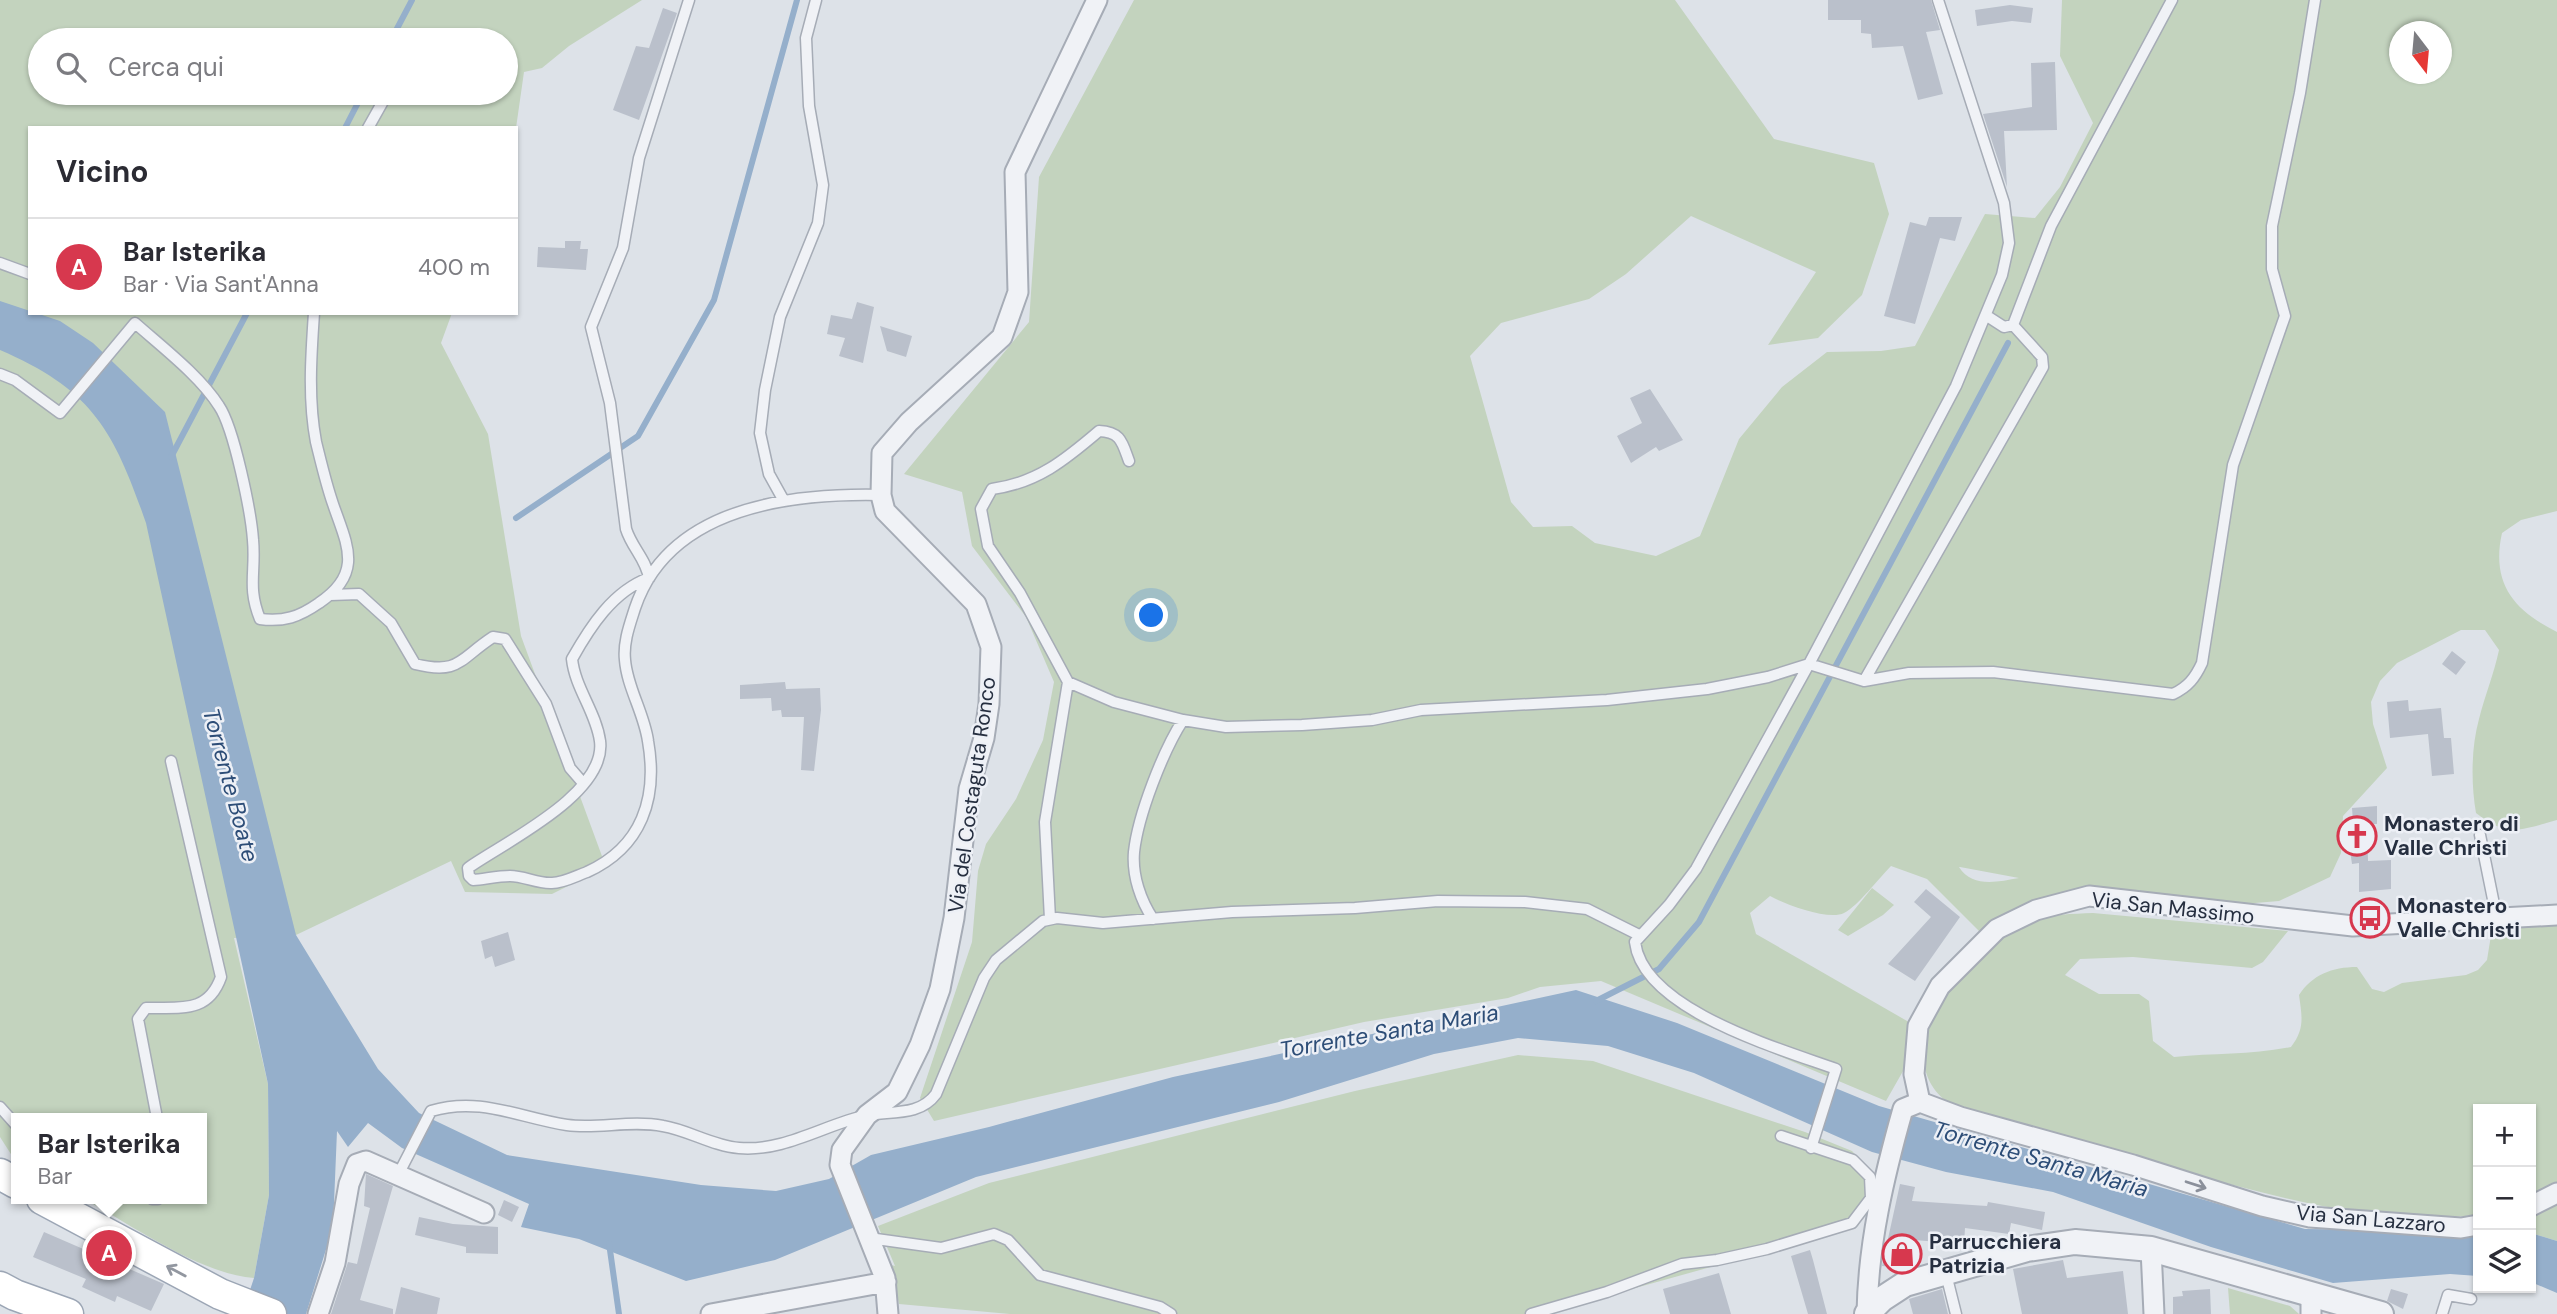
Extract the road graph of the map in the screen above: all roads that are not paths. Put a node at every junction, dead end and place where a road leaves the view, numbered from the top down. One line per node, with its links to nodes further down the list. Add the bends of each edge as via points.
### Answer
1 (689, 0): 18 (lane, via 639,158 623,248 591,327 610,403 626,529 647,564)
2 (817, 0): 17 (lane, via 806,38 809,106 823,184 818,223 780,317 760,433 769,474)
3 (1097, 0): 16 (street, via 1015,172 1018,292 1002,337 909,422 882,453)
4 (1938, 0): 12 (lane, via 2004,203 2009,243)
5 (2172, 0): 13 (lane, via 2051,226)
6 (2315, 0): 21 (lane, via 2272,226 2272,269 2285,316 2233,465 2202,663 2196,677 2173,694 1993,672 1909,673)
7 (381, 105): 8 (lane)
8 (369, 126)
9 (0, 263): 10 (lane)
10 (28, 273)
11 (314, 315): 19 (lane, via 310,382 316,440 350,547 345,576)
12 (1987, 316): 13 (lane, via 2004,327); 20 (lane, via 1956,386)
13 (2013, 325): 21 (lane, via 2042,357 2043,367)
14 (0, 374): 19 (lane, via 60,413 135,323 220,406 240,464 253,541 251,596 260,619 281,622)
15 (1129, 461): 22 (lane, via 1121,438 1113,431 1099,431 1066,461 1016,486 992,489 981,509 988,545)
16 (881, 495): 17 (lane, via 825,494); 34 (street, Via del Costaguta Ronco, via 885,511 976,604 991,647 984,738 969,789 954,918 940,989 897,1092)
17 (784, 500): 18 (lane, via 704,526 683,541)
18 (649, 578): 25 (lane, via 620,594 585,635 572,659 600,743); 25 (lane, via 630,623 625,660 642,712 651,768 636,835 598,866 552,883 512,876 473,880 468,876 468,868 546,819)
19 (330, 595): 25 (lane, via 359,594 391,623 415,664 441,670 459,664 493,637 505,639 546,704 570,768)
20 (1809, 664): 21 (lane); 23 (lane, via 1707,689 1607,700 1421,710 1372,720 1302,725 1226,727); 31 (lane, via 1696,869)
21 (1859, 681)
22 (1068, 682): 23 (lane, via 1114,702); 28 (lane, via 1045,822)
23 (1183, 720): 29 (lane, via 1166,747 1134,853 1141,901)
24 (171, 761): 33 (lane, via 221,977 216,992 206,1001 193,1007 146,1008 138,1019)
25 (583, 783)
26 (2480, 835): 30 (lane)
27 (2557, 915): 30 (street, Via San Massimo)
28 (1050, 919): 29 (lane, via 1102,923); 34 (lane, via 1029,930 996,960 984,978 929,1103 904,1112)
29 (1153, 919): 31 (lane, via 1438,901 1525,902 1587,909)
30 (2497, 919): 32 (street, Via San Massimo, via 2353,926 2090,896 2036,910 1997,929 1940,986 1918,1026)
31 (1639, 935): 36 (lane, via 1634,942 1636,955 1660,986 1706,1018 1836,1069)
32 (1912, 1106): 42 (street, Via San Lazzaro, one-way to 42, via 2133,1165 2262,1206 2335,1219); 51 (street, via 1888,1162 1868,1271)
33 (157, 1113)
34 (867, 1115): 37 (lane, via 796,1140 740,1148 663,1126 568,1125 509,1110 449,1105 431,1111); 43 (street, Via del Costaguta Ronco, via 842,1150 840,1165)
35 (1781, 1136): 36 (lane)
36 (1813, 1143): 58 (lane, via 1853,1160 1870,1177 1871,1198 1852,1223 1767,1249 1682,1264)
37 (398, 1173): 41 (street); 54 (street, via 366,1161 358,1164 349,1184 335,1263)
38 (2557, 1193): 40 (street)
39 (48, 1204): 49 (main road, one-way to 39)
40 (2536, 1204)
41 (484, 1213)
42 (2473, 1226)
43 (868, 1236): 46 (street); 57 (lane, via 941,1248 994,1234 1008,1240 1040,1275 1160,1307)
44 (2151, 1249): 45 (street, via 2076,1242 2027,1249); 50 (street); 60 (street)
45 (1946, 1272): 51 (street, via 1905,1284); 59 (lane)
46 (886, 1282): 55 (street); 56 (street)
47 (0, 1287): 52 (main road)
48 (2471, 1299): 62 (lane, via 2448,1295)
49 (224, 1303): 53 (main road)
50 (2308, 1308): 61 (street)
51 (1872, 1312)
52 (68, 1314)
53 (271, 1314)
54 (318, 1314)
55 (711, 1314)
56 (888, 1314)
57 (1171, 1314)
58 (1531, 1314)
59 (1956, 1314)
60 (2154, 1314)
61 (2381, 1314)
62 (2442, 1314)

